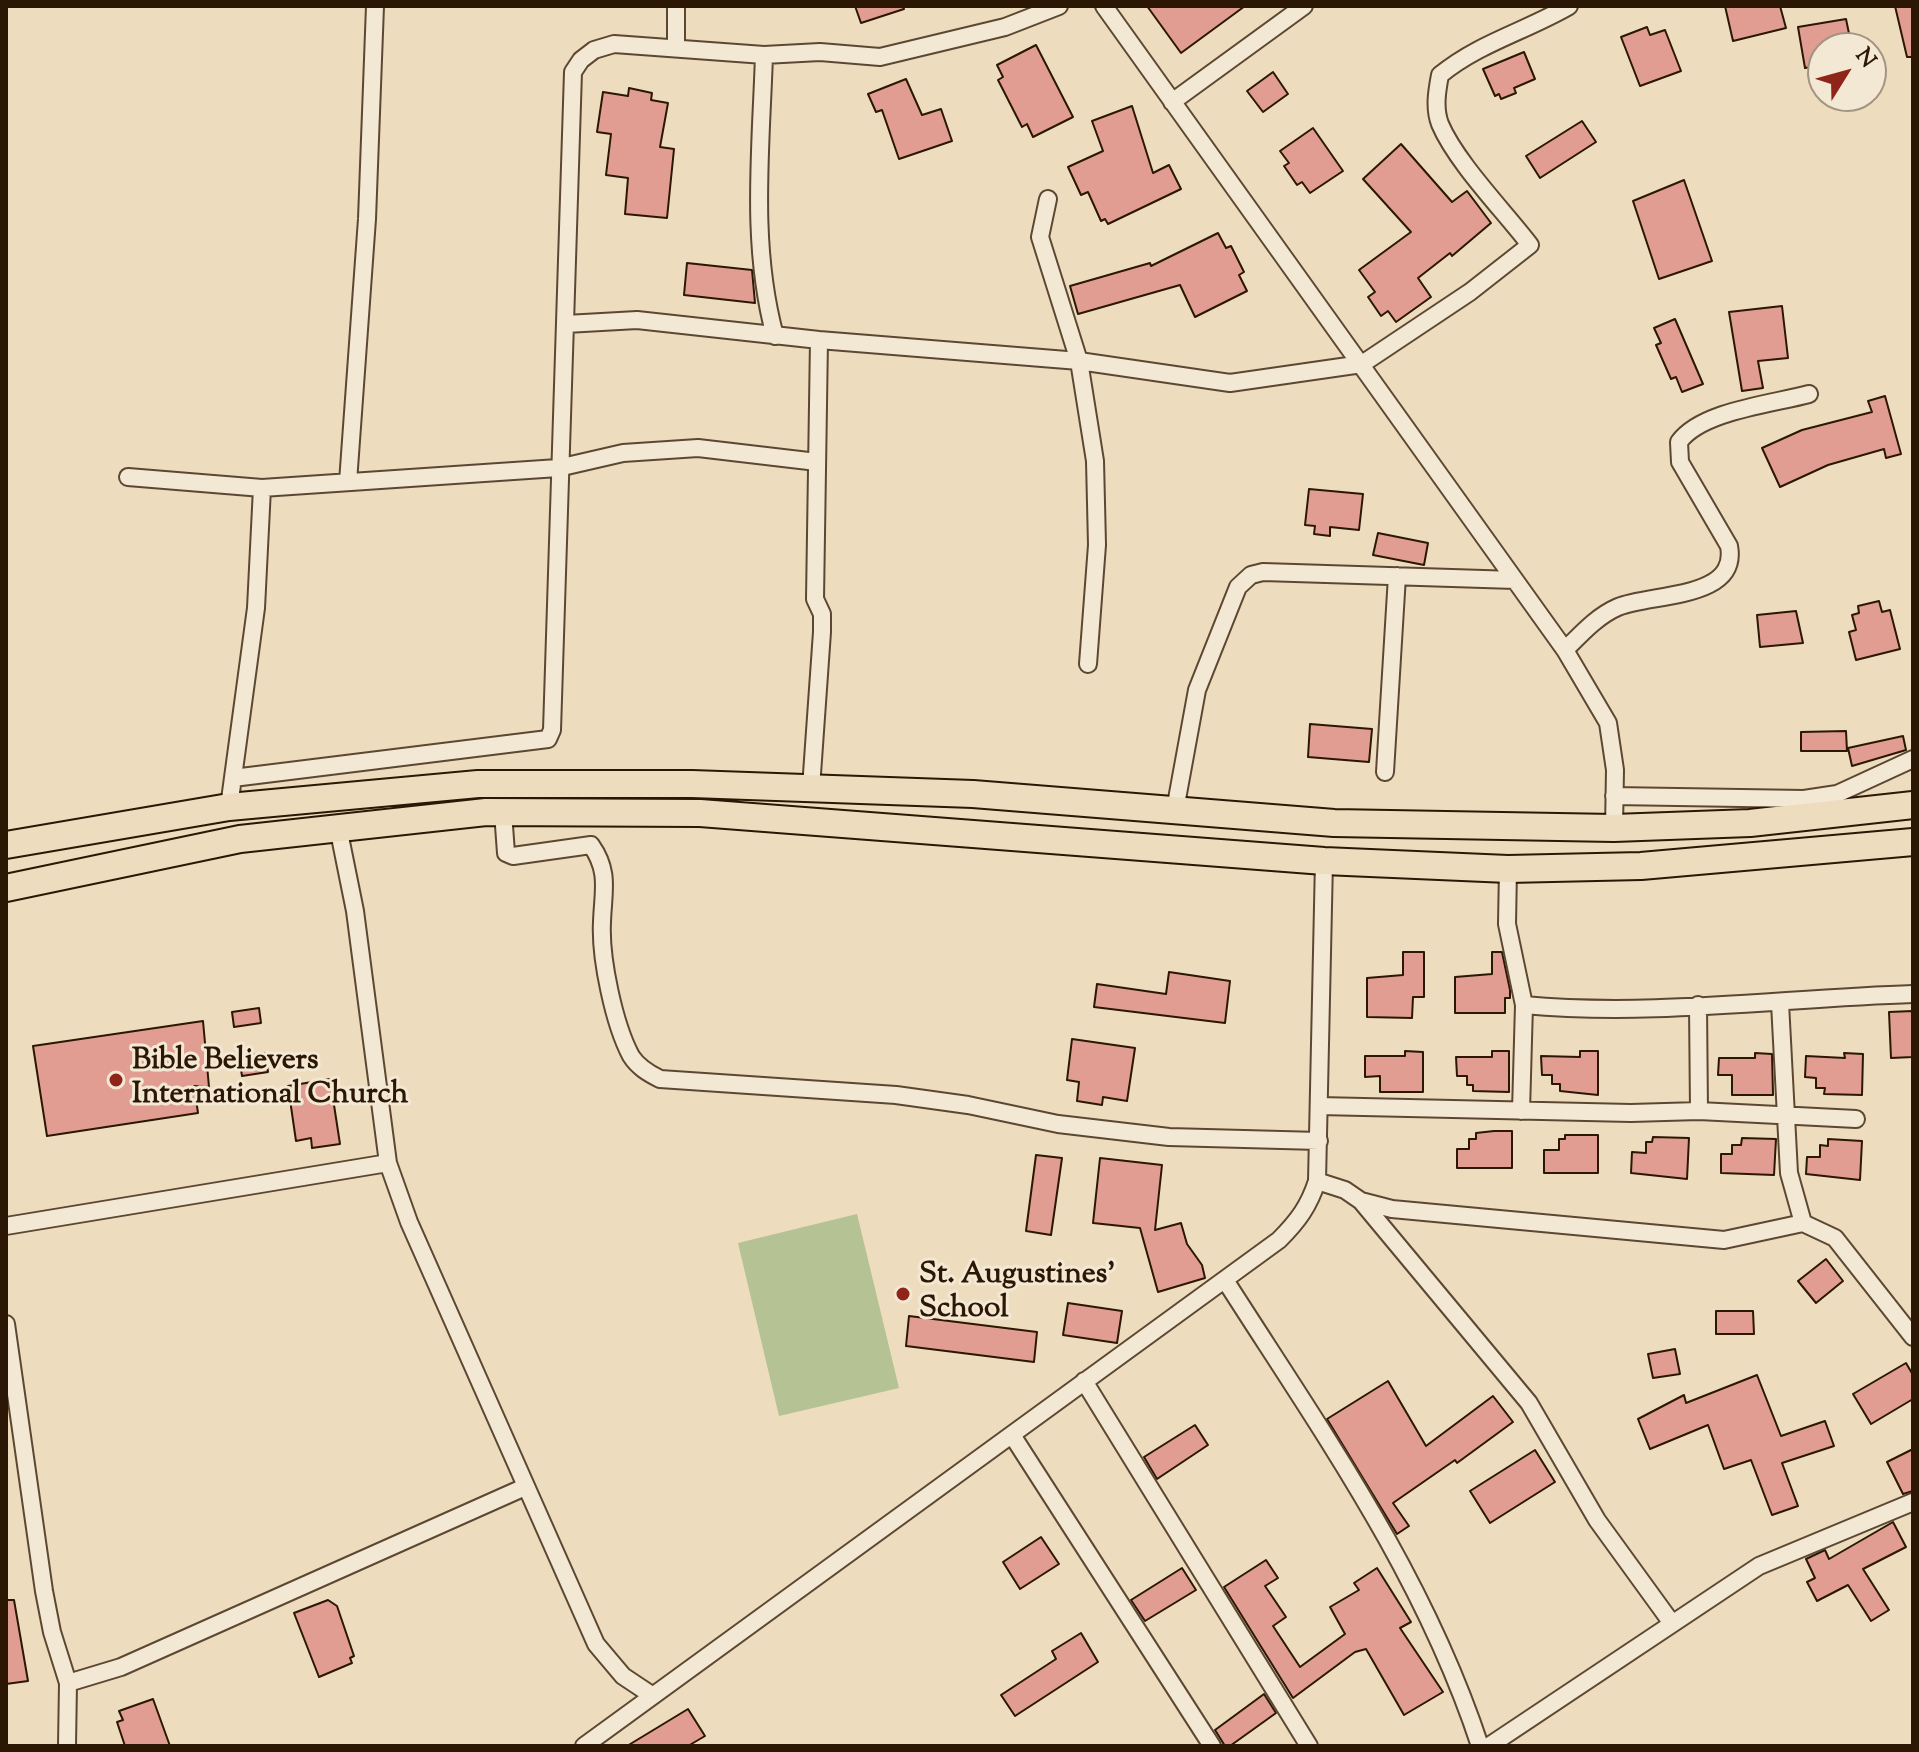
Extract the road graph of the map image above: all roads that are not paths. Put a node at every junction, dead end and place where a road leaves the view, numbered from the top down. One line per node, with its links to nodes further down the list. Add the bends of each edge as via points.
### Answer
1 (375, 6): 20 (street, via 367,219)
2 (676, 6): 7 (street)
3 (1059, 6): 8 (street, via 1005,27 880,57)
4 (1104, 6): 9 (street)
5 (1304, 6): 9 (street)
6 (1569, 6): 15 (street, via 1537,25 1491,41 1440,75 1439,123 1530,245)
7 (676, 48): 8 (street); 11 (street, via 614,44 588,55 573,72)
8 (764, 55): 12 (street, via 758,242)
9 (1172, 102): 15 (street)
10 (1048, 199): 14 (street, via 1040,237)
11 (566, 324): 12 (street, via 637,320); 18 (street)
12 (775, 336): 13 (street)
13 (819, 340): 14 (street); 17 (street)
14 (1079, 361): 15 (street, via 1230,383); 25 (street, via 1095,461 1097,545)
15 (1362, 364): 23 (street)
16 (1809, 394): 24 (street, via 1707,420 1679,442 1680,462 1729,546 1732,560 1725,575 1712,584 1617,608)
17 (817, 462): 18 (street, via 698,448 623,453); 29 (street, via 815,599 822,632)
18 (558, 468): 20 (street); 28 (street, via 548,739)
19 (128, 477): 21 (street)
20 (348, 482): 21 (street)
21 (262, 488): 28 (street, via 256,608)
22 (1397, 576): 23 (street); 27 (street); 33 (street, via 1263,572 1238,587 1197,690)
23 (1515, 580): 24 (street)
24 (1565, 650): 30 (street, via 1608,723)
25 (1088, 664)
26 (1913, 759): 30 (street, via 1837,794 1804,799)
27 (1385, 772)
28 (233, 778): 32 (street)
29 (811, 788): 32 (main road, via 478,784); 33 (main road)
30 (1614, 796): 37 (street)
31 (1913, 805): 35 (main road)
32 (229, 807): 39 (main road)
33 (1175, 810): 37 (main road, via 1334,823)
34 (503, 812): 36 (main road); 41 (main road, via 700,813); 53 (street, via 506,853 591,845 601,859 606,880 604,956 620,1025 632,1057 660,1079 896,1095 1058,1124 1169,1137)
35 (1750, 823): 37 (main road); 40 (main road)
36 (338, 827): 43 (main road, via 240,839); 54 (street, via 355,911)
37 (1614, 828)
38 (1913, 842): 40 (main road)
39 (6, 845)
40 (1750, 857): 42 (main road)
41 (1324, 861): 42 (main road); 48 (street)
42 (1508, 869): 46 (street, via 1507,924)
43 (6, 888)
44 (1913, 994): 45 (street)
45 (1780, 1003): 47 (street); 51 (street)
46 (1524, 1005): 47 (street); 49 (street)
47 (1698, 1005): 50 (street)
48 (1319, 1106): 49 (street); 53 (street)
49 (1521, 1111): 50 (street)
50 (1699, 1111): 51 (street)
51 (1784, 1117): 52 (street); 57 (street, via 1789,1173)
52 (1856, 1119)
53 (1319, 1141): 55 (street)
54 (388, 1163): 58 (street); 65 (street, via 425,1265)
55 (1317, 1181): 56 (street); 59 (street, via 1297,1222)
56 (1361, 1201): 57 (street, via 1392,1209 1724,1240); 67 (street, via 1529,1403 1597,1520)
57 (1803, 1223): 61 (street, via 1835,1238)
58 (6, 1226)
59 (1225, 1280): 62 (street); 74 (street, via 1406,1567 1458,1681)
60 (6, 1324): 63 (street)
61 (1913, 1337)
62 (1084, 1381): 64 (street); 73 (street)
63 (11, 1390): 68 (street, via 47,1605)
64 (1012, 1435): 69 (street, via 780,1606); 72 (street)
65 (525, 1487): 68 (street, via 121,1667); 69 (street, via 596,1644 623,1676)
66 (1913, 1502): 67 (street, via 1759,1566)
67 (1671, 1622): 75 (street)
68 (68, 1683): 70 (street)
69 (650, 1694): 71 (street)
70 (67, 1746)
71 (584, 1746)
72 (1212, 1746)
73 (1309, 1746)
74 (1480, 1746)
75 (1489, 1746)

